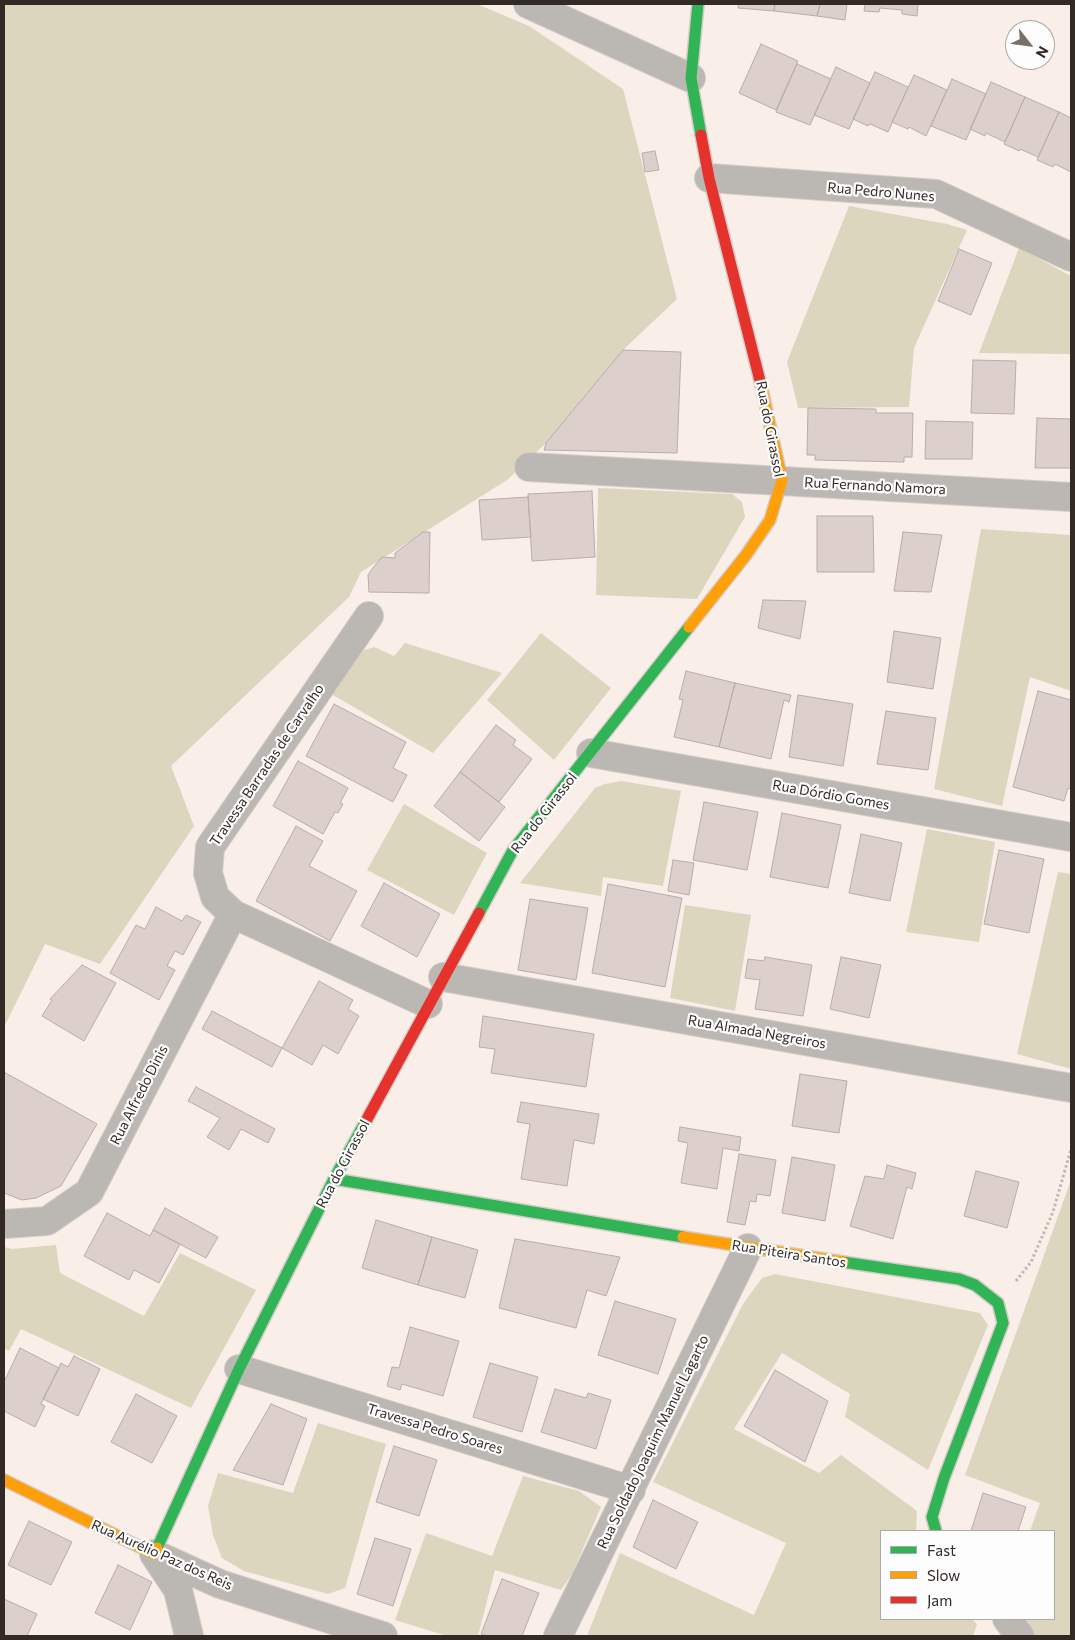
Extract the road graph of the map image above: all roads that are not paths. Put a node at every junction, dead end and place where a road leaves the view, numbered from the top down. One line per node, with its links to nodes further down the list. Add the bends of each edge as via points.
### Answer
1 (528, 4): 3 (street)
2 (698, 4): 3 (street, Rua do Girassol)
3 (691, 78): 4 (street, Rua do Girassol)
4 (709, 178): 5 (street, Rua Pedro Nunes, via 936,194); 7 (street, Rua do Girassol, via 758,369)
5 (1071, 257)
6 (529, 467): 7 (street, Rua Fernando Namora)
7 (782, 480): 8 (street, Rua Fernando Namora); 10 (street, Rua do Girassol, via 770,520 746,555)
8 (1071, 497)
9 (369, 616): 12 (street, Travessa Barradas de Carvalho, via 210,847 208,873 215,897)
10 (591, 753): 11 (street, Rua Dórdio Gomes); 13 (street, Rua do Girassol, via 513,850)
11 (1071, 837)
12 (233, 914): 14 (street, Travessa Barradas de Carvalho); 17 (street, Rua Alfredo Dinis, via 89,1192 48,1221)
13 (444, 978): 14 (street, Rua do Girassol); 15 (street, Rua Almada Negreiros)
14 (428, 1004): 16 (street, Rua do Girassol)
15 (1071, 1088)
16 (334, 1179): 18 (street, Rua Piteira Santos); 19 (street, Rua do Girassol)
17 (4, 1224)
18 (748, 1248): 21 (street, Rua Soldado Joaquim Manuel Lagarto); 22 (street, Rua Piteira Santos, via 959,1279 975,1284 998,1303 1003,1323 939,1494 932,1517)
19 (239, 1369): 21 (street, Travessa Pedro Soares); 23 (street, Rua do Girassol)
20 (4, 1480): 23 (street, Rua Aurélio Paz dos Reis)
21 (630, 1490): 27 (street, Rua Soldado Joaquim Manuel Lagarto)
22 (936, 1530)
23 (154, 1554): 25 (street, via 178,1590); 26 (street, Rua Aurélio Paz dos Reis, via 220,1584)
24 (1008, 1620): 28 (street)
25 (189, 1636)
26 (384, 1636)
27 (558, 1636)
28 (1020, 1636)

